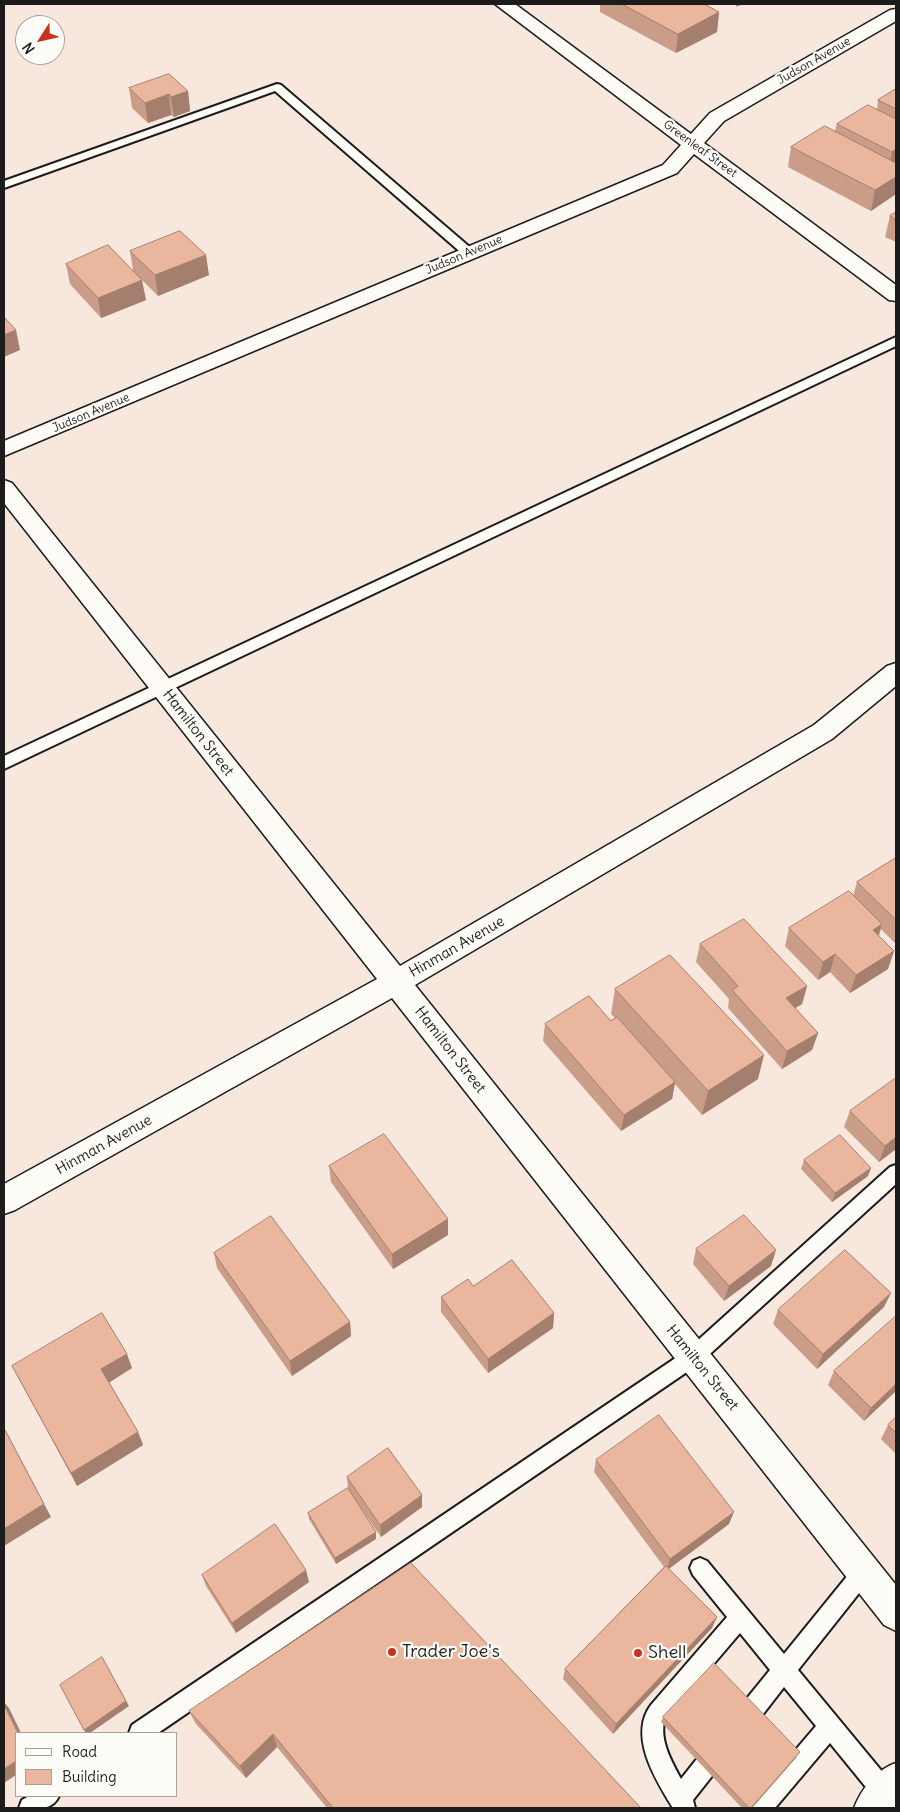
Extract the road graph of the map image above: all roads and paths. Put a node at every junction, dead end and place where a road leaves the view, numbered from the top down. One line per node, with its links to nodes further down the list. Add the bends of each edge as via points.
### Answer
1 (504, 4): 3 (street, Greenleaf Street)
2 (896, 14): 3 (street, Judson Avenue, via 717,117)
3 (693, 144): 5 (street, Judson Avenue, via 670,169); 6 (street, Greenleaf Street)
4 (4, 185): 5 (lane, via 276,87)
5 (469, 253): 8 (street, Judson Avenue)
6 (895, 291)
7 (896, 341): 11 (lane)
8 (4, 449)
9 (4, 488): 11 (street, Hamilton Street)
10 (896, 672): 13 (street, Hinman Avenue, via 823,732)
11 (162, 688): 12 (lane); 13 (street, Hamilton Street)
12 (4, 763)
13 (396, 982): 15 (street, Hinman Avenue); 16 (street, Hamilton Street)
14 (896, 1173): 16 (lane)
15 (4, 1200)
16 (693, 1356): 18 (street, Hamilton Street); 24 (lane)
17 (700, 1568): 20 (lane)
18 (864, 1571): 19 (street, Hamilton Street); 21 (lane)
19 (896, 1612)
20 (740, 1618): 21 (lane); 28 (lane, via 654,1719 655,1747)
21 (783, 1671): 22 (lane); 23 (lane)
22 (752, 1710)
23 (830, 1727): 26 (lane); 30 (lane)
24 (141, 1732)
25 (704, 1768): 28 (lane)
26 (885, 1794)
27 (46, 1797): 29 (lane)
28 (684, 1804)
29 (30, 1808)
30 (761, 1808)

